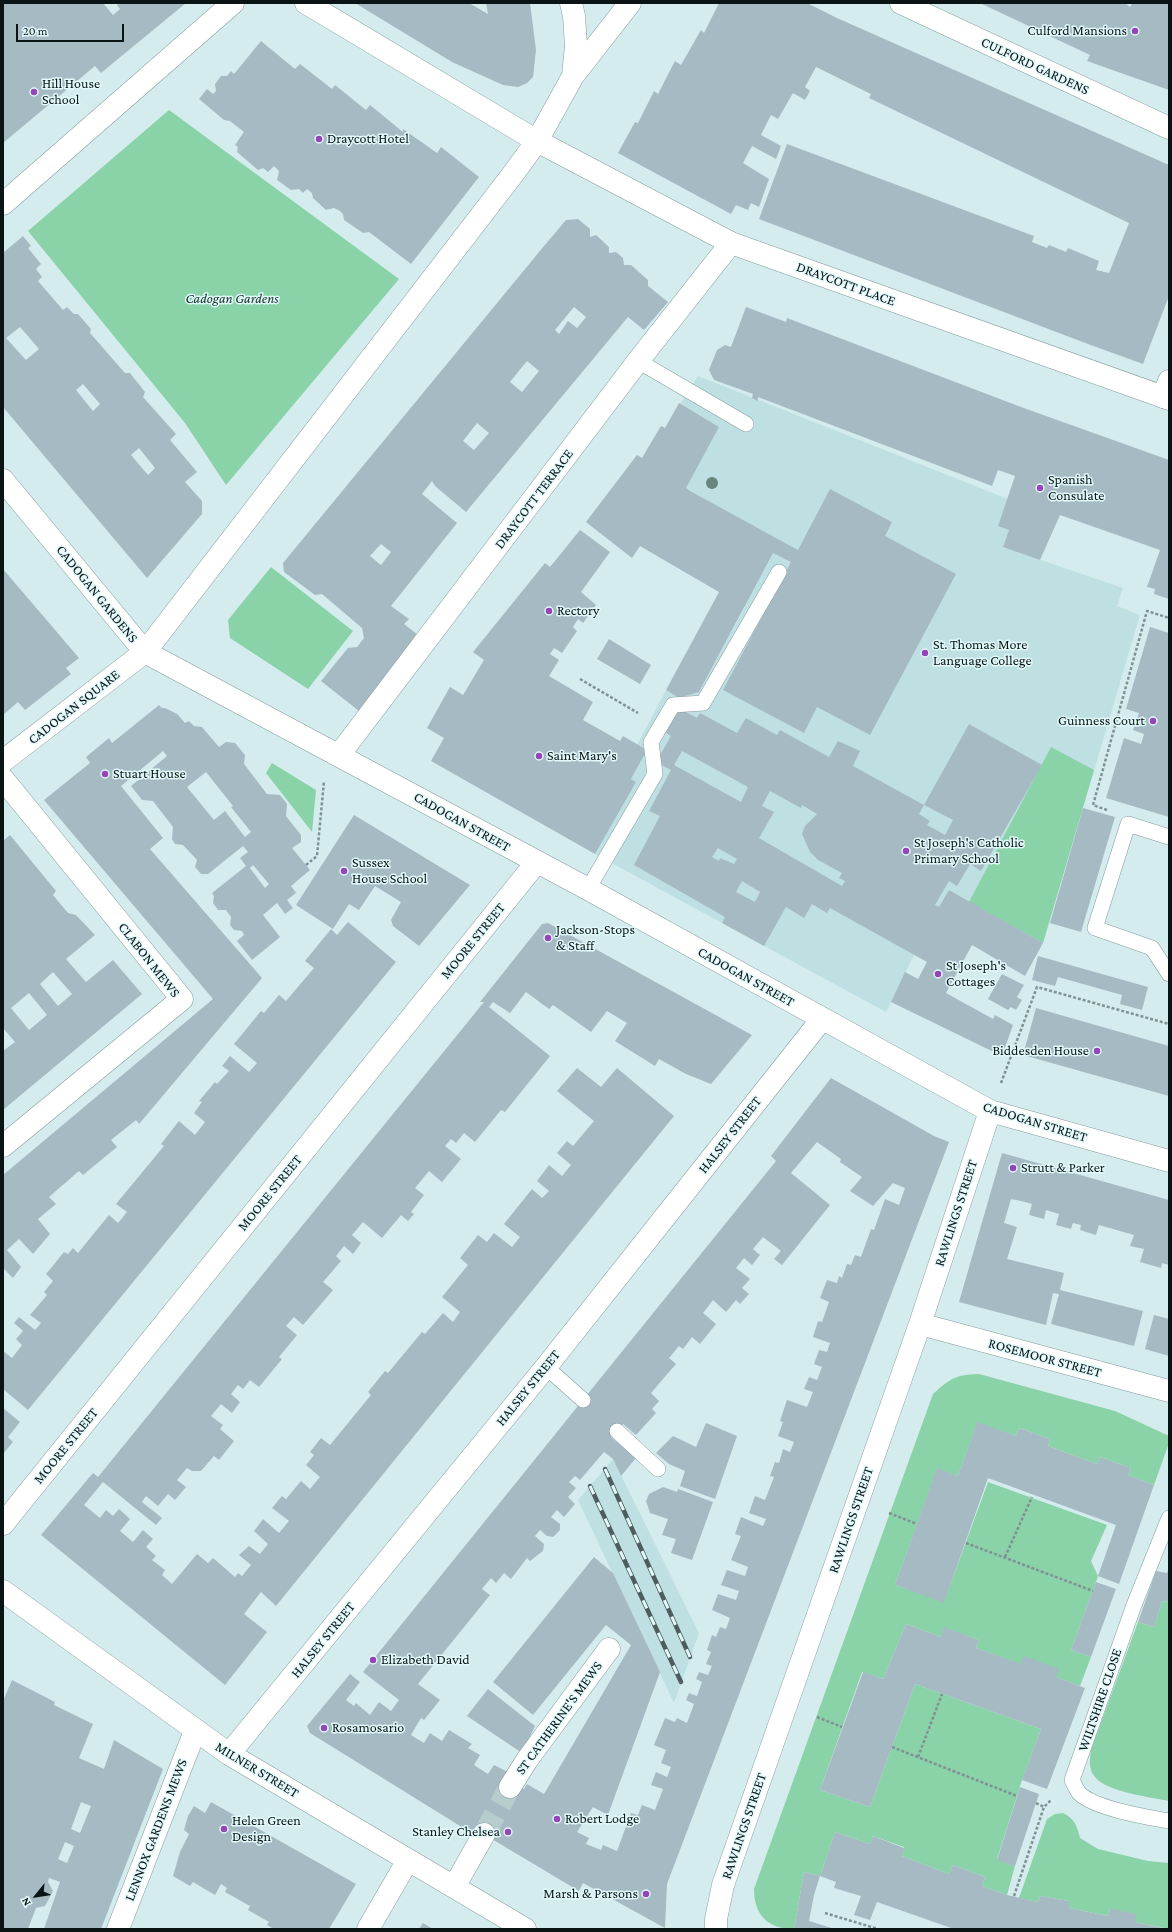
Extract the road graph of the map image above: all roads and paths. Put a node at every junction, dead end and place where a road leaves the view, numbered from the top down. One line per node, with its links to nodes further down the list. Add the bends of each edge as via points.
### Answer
1 (233, 3): 9 (street)
2 (306, 3): 8 (street)
3 (571, 3): 6 (street, via 576,46)
4 (630, 3): 6 (street)
5 (901, 3): 7 (street, CULFORD GARDENS)
6 (573, 76): 8 (street, CADOGAN GARDENS)
7 (1169, 128)
8 (537, 141): 10 (street, DRAYCOTT PLACE); 17 (street, CADOGAN GARDENS)
9 (3, 204)
10 (731, 243): 11 (street, DRAYCOTT TERRACE); 12 (street, DRAYCOTT PLACE)
11 (638, 361): 13 (lane); 20 (street, DRAYCOTT TERRACE)
12 (1167, 392)
13 (746, 424)
14 (3, 480): 17 (street, CADOGAN GARDENS)
15 (779, 572): 19 (lane, via 703,704 673,705)
16 (1169, 618): 23 (path, via 1147,611 1092,805 1121,814)
17 (145, 652): 20 (street, CADOGAN GARDENS); 21 (street, CADOGAN SQUARE)
18 (580, 679): 19 (path)
19 (660, 726): 27 (lane, via 651,742 656,774)
20 (333, 752): 25 (street, CADOGAN STREET); 26 (path, via 317,856)
21 (3, 761)
22 (3, 779): 32 (street, CLABON MEWS, via 182,999)
23 (1128, 824): 24 (lane); 28 (lane, via 1095,928 1152,948)
24 (1169, 837)
25 (536, 863): 27 (street, CADOGAN STREET); 43 (street, MOORE STREET)
26 (306, 865)
27 (588, 889): 29 (street, CADOGAN STREET)
28 (1169, 974)
29 (822, 1019): 31 (street, CADOGAN STREET); 35 (street, HALSEY STREET)
30 (1169, 1024): 31 (path, via 1037,987)
31 (990, 1111): 33 (street, CADOGAN STREET); 34 (street, RAWLINGS STREET)
32 (3, 1146)
33 (1169, 1161)
34 (920, 1324): 36 (street, ROSEMOOR STREET); 71 (street, RAWLINGS STREET, via 723,1885)
35 (546, 1367): 37 (lane); 55 (street, HALSEY STREET)
36 (1169, 1391)
37 (583, 1400)
38 (616, 1431): 39 (lane)
39 (658, 1469)
40 (1032, 1497): 46 (path)
41 (889, 1513): 44 (path)
42 (1169, 1518): 57 (lane, WILTSHIRE CLOSE, via 1134,1605)
43 (3, 1524)
44 (917, 1524)
45 (966, 1543): 46 (path)
46 (1005, 1558): 48 (path)
47 (3, 1591): 53 (street, MILNER STREET)
48 (1093, 1591)
49 (609, 1649): 58 (street, ST CATHERINE'S MEWS)
50 (942, 1694): 56 (path)
51 (817, 1717): 52 (path)
52 (842, 1728)
53 (195, 1731): 55 (street, MILNER STREET); 68 (street, LENNOX GARDENS MEWS)
54 (892, 1747): 56 (path)
55 (229, 1754): 64 (street, MILNER STREET)
56 (918, 1757): 59 (path)
57 (1072, 1780): 61 (path); 62 (lane, via 1079,1794 1096,1802)
58 (510, 1787)
59 (1017, 1796)
60 (1036, 1803): 61 (path)
61 (1044, 1807): 66 (path)
62 (1169, 1821)
63 (484, 1834): 65 (street)
64 (408, 1860): 65 (street, MILNER STREET); 69 (street)
65 (454, 1886): 70 (street, MILNER STREET)
66 (1014, 1896)
67 (825, 1913): 72 (path)
68 (118, 1929)
69 (368, 1929)
70 (525, 1929)
71 (716, 1929)
72 (878, 1929)

